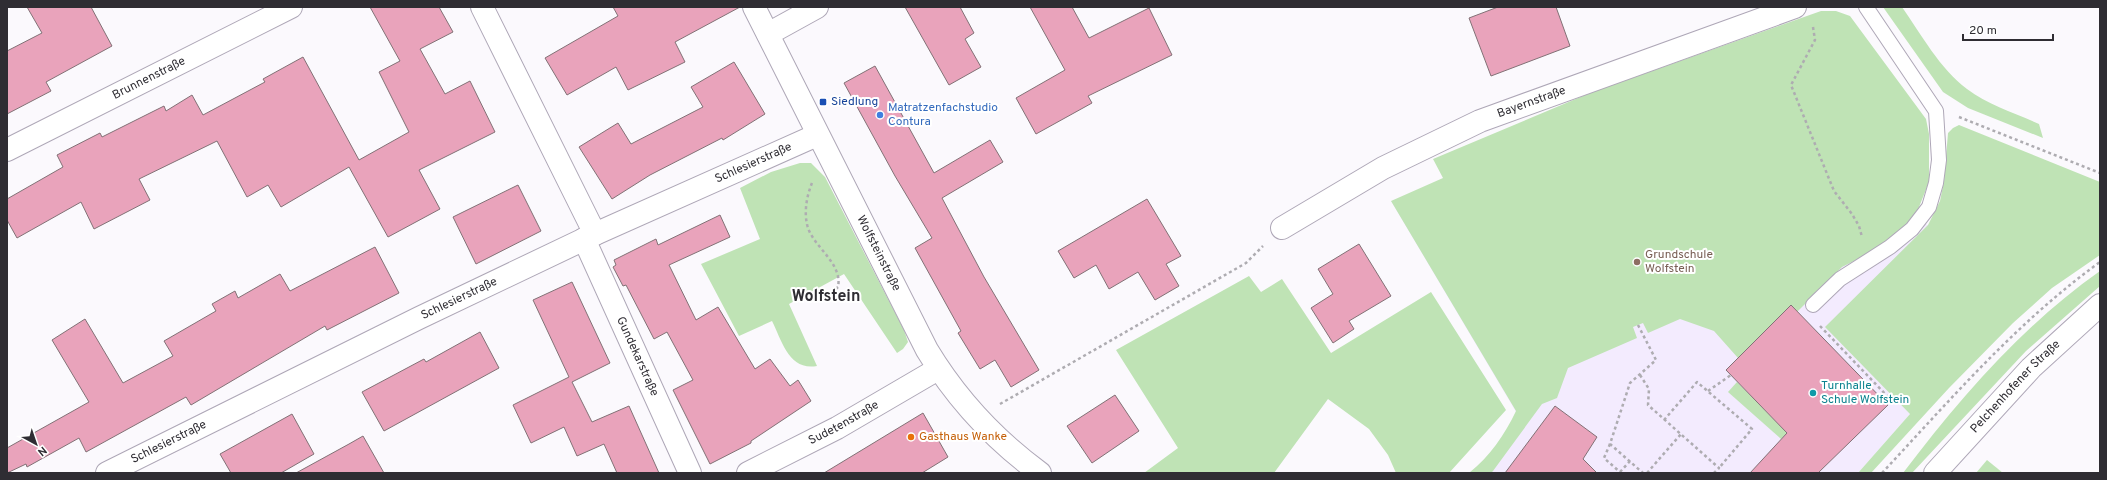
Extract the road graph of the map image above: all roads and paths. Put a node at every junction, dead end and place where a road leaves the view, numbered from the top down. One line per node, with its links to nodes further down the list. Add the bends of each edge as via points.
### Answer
1 (291, 7): 10 (street, Brunnenstraße)
2 (482, 7): 14 (street, Gundekarstraße)
3 (754, 7): 7 (street, Wolfsteinstraße)
4 (817, 7): 7 (street)
5 (1866, 7): 8 (lane)
6 (1803, 14): 13 (street, Bayernstraße, via 1480,121 1383,168); 15 (path, via 1815,40 1791,85 1834,191 1863,235 1862,246)
7 (768, 34): 9 (street, Wolfsteinstraße)
8 (1936, 111): 12 (path, via 1971,120); 15 (lane, via 1939,160 1929,206 1923,217 1900,239)
9 (817, 135): 11 (street, Wolfsteinstraße); 14 (street, Schlesierstraße)
10 (7, 150)
11 (827, 154): 17 (path, via 808,192 807,210 807,224 838,277 838,287); 22 (street, Wolfsteinstraße)
12 (2100, 173)
13 (1282, 228): 27 (path, via 1246,263)
14 (590, 236): 33 (street, Schlesierstraße); 34 (street, Gundekarstraße)
15 (1867, 262): 18 (lane, via 1840,279)
16 (2100, 262): 41 (path, via 2052,298 2019,328)
17 (821, 302)
18 (1813, 305)
19 (2100, 305): 42 (street, Pelchenhofener Straße, via 2031,368)
20 (1818, 324): 26 (path)
21 (1638, 325): 23 (path, via 1656,360)
22 (938, 369): 27 (street, Wolfsteinstraße); 35 (street, Sudetenstraße, via 838,428)
23 (1640, 375): 28 (path, via 1649,389 1648,405); 30 (path, via 1630,383)
24 (1731, 375): 25 (path)
25 (1708, 391): 28 (path, via 1697,382); 32 (path, via 1752,429)
26 (1891, 400)
27 (977, 417): 36 (street, Wolfsteinstraße, via 1019,458)
28 (1664, 420): 29 (path)
29 (1681, 434): 32 (path); 39 (path)
30 (1610, 444): 31 (path); 37 (path, via 1604,458)
31 (1630, 461): 37 (path); 38 (path)
32 (1719, 468): 40 (path)
33 (107, 473)
34 (690, 473)
35 (748, 473)
36 (1040, 473)
37 (1620, 473)
38 (1643, 473)
39 (1647, 473)
40 (1714, 473)
41 (1882, 473)
42 (1935, 473)

